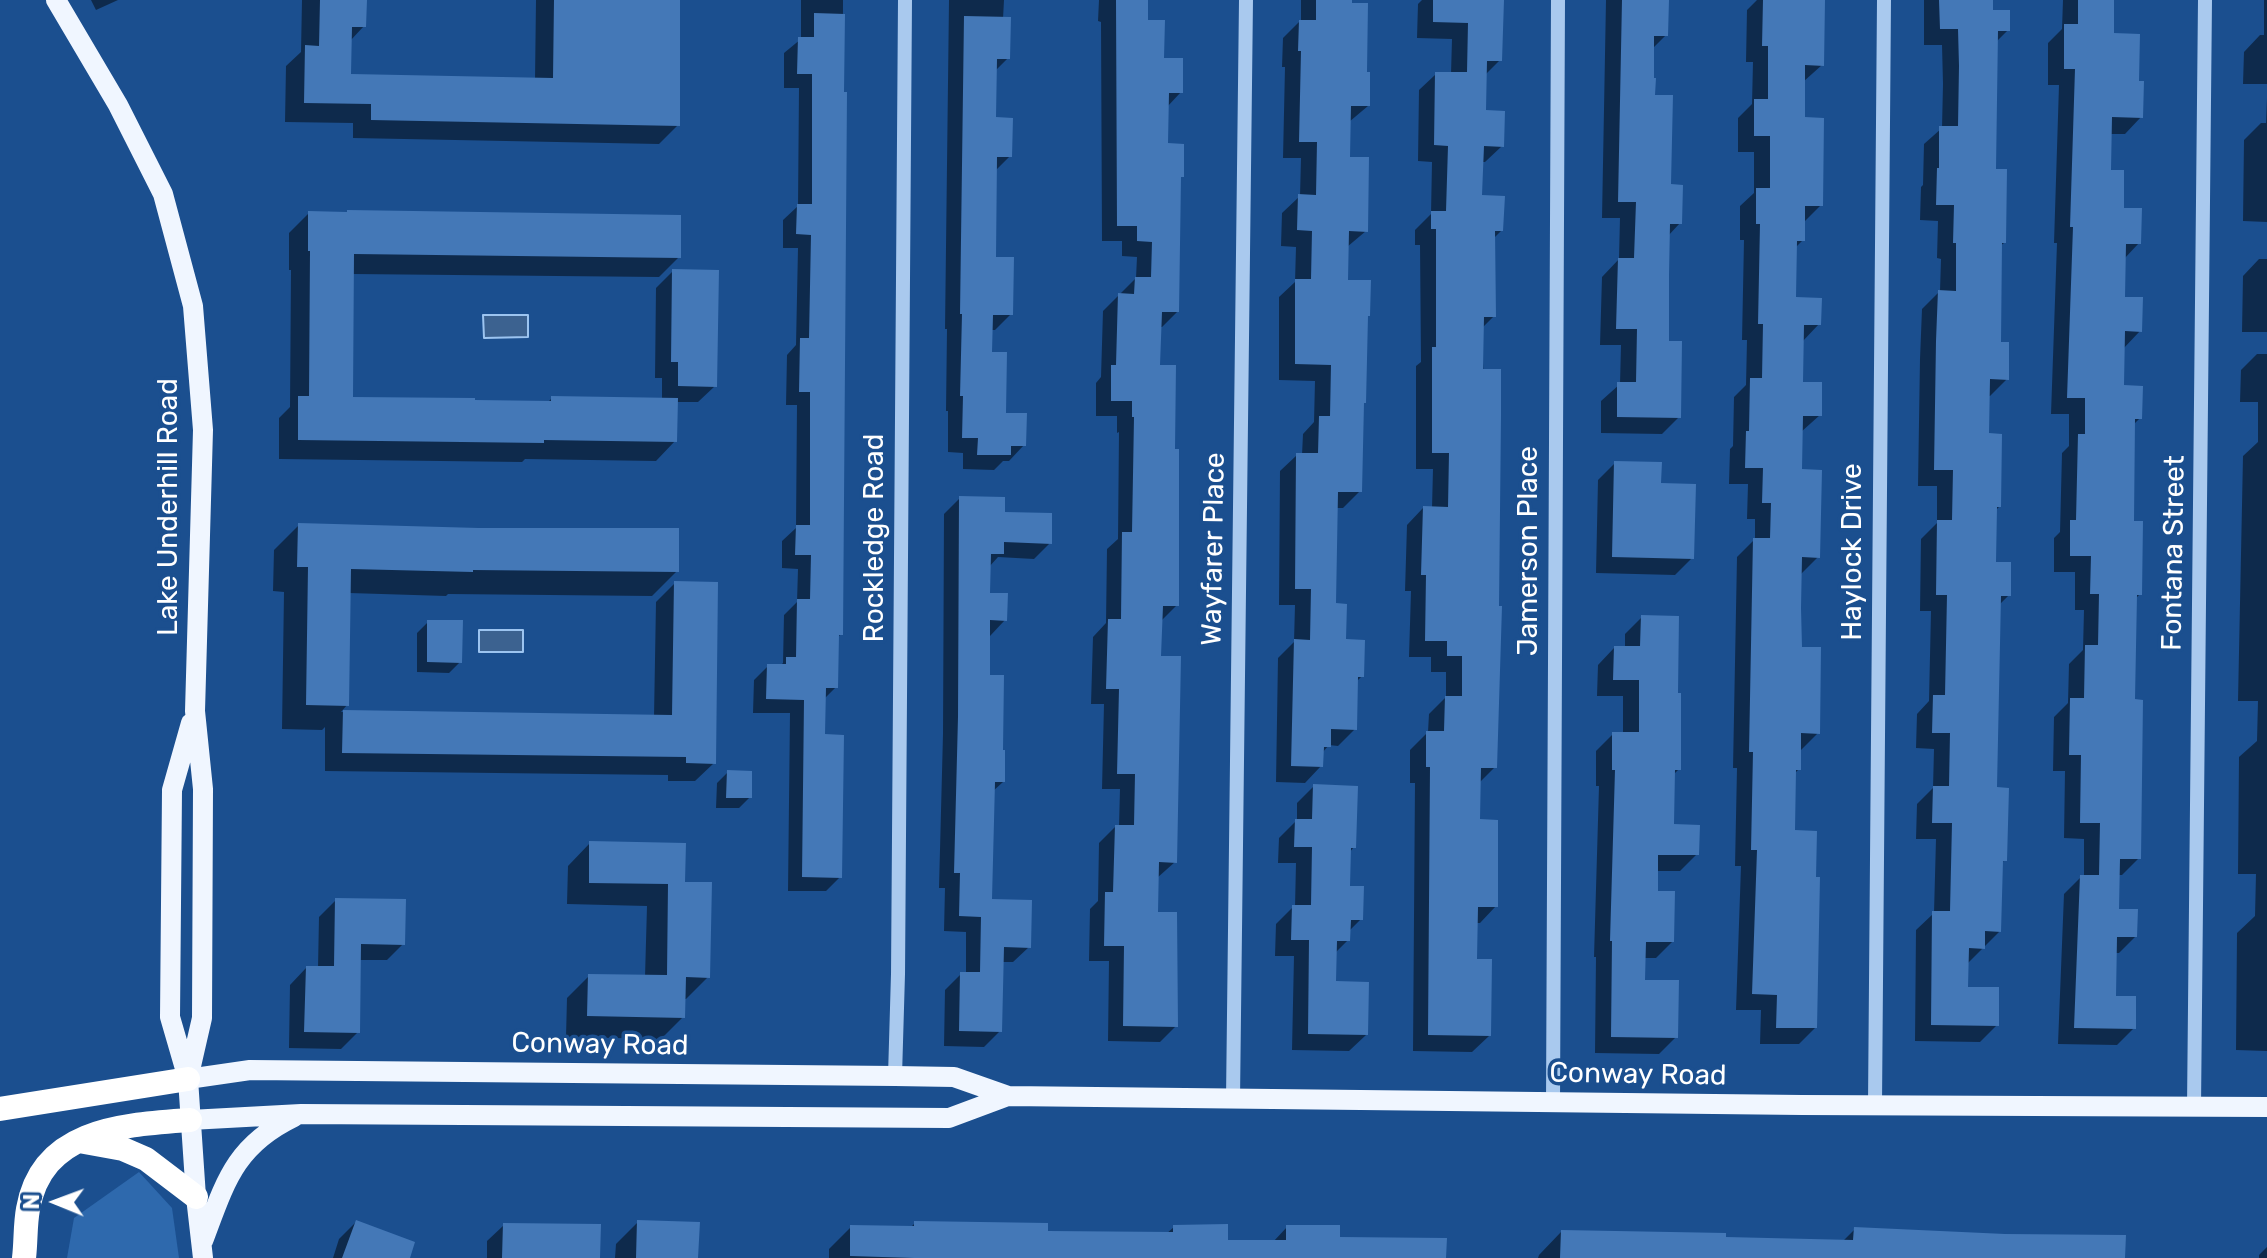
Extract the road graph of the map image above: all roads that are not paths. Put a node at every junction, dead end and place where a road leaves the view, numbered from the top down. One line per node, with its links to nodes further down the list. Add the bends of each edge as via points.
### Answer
1 (56, 0): 7 (main road, Lake Underhill Road, via 163,194 193,306 203,430)
2 (905, 0): 8 (street, Rockledge Road)
3 (1246, 0): 11 (street, Wayfarer Place)
4 (1558, 0): 12 (street, Jamerson Place)
5 (1884, 0): 13 (street, Haylock Drive)
6 (2205, 0): 14 (street, Fontana Street)
7 (195, 711): 9 (main road, Lake Underhill Road, via 203,789 202,1018); 9 (main road, Lake Underhill Road, via 172,790 170,1017)
8 (895, 1076): 9 (main road, Conway Road, via 250,1070); 10 (main road, Conway Road, via 954,1077)
9 (188, 1079): 16 (highway); 18 (main road, Lake Underhill Road)
10 (1008, 1096): 11 (main road, Conway Road); 17 (main road, Conway Road, via 949,1118)
11 (1233, 1099): 12 (main road, Conway Road)
12 (1553, 1102): 13 (main road, Conway Road)
13 (1875, 1104): 14 (main road, Conway Road)
14 (2194, 1107): 15 (main road, Conway Road)
15 (2267, 1107)
16 (0, 1109)
17 (301, 1114): 18 (main road, Conway Road); 21 (main road, via 241,1156 226,1180)
18 (190, 1120): 19 (highway, via 97,1131); 20 (main road, Lake Underhill Road)
19 (76, 1141): 20 (highway, via 146,1159); 22 (highway, via 61,1150 38,1181 28,1207)
20 (196, 1197): 21 (main road, Lake Underhill Road)
21 (202, 1252)
22 (24, 1258)

